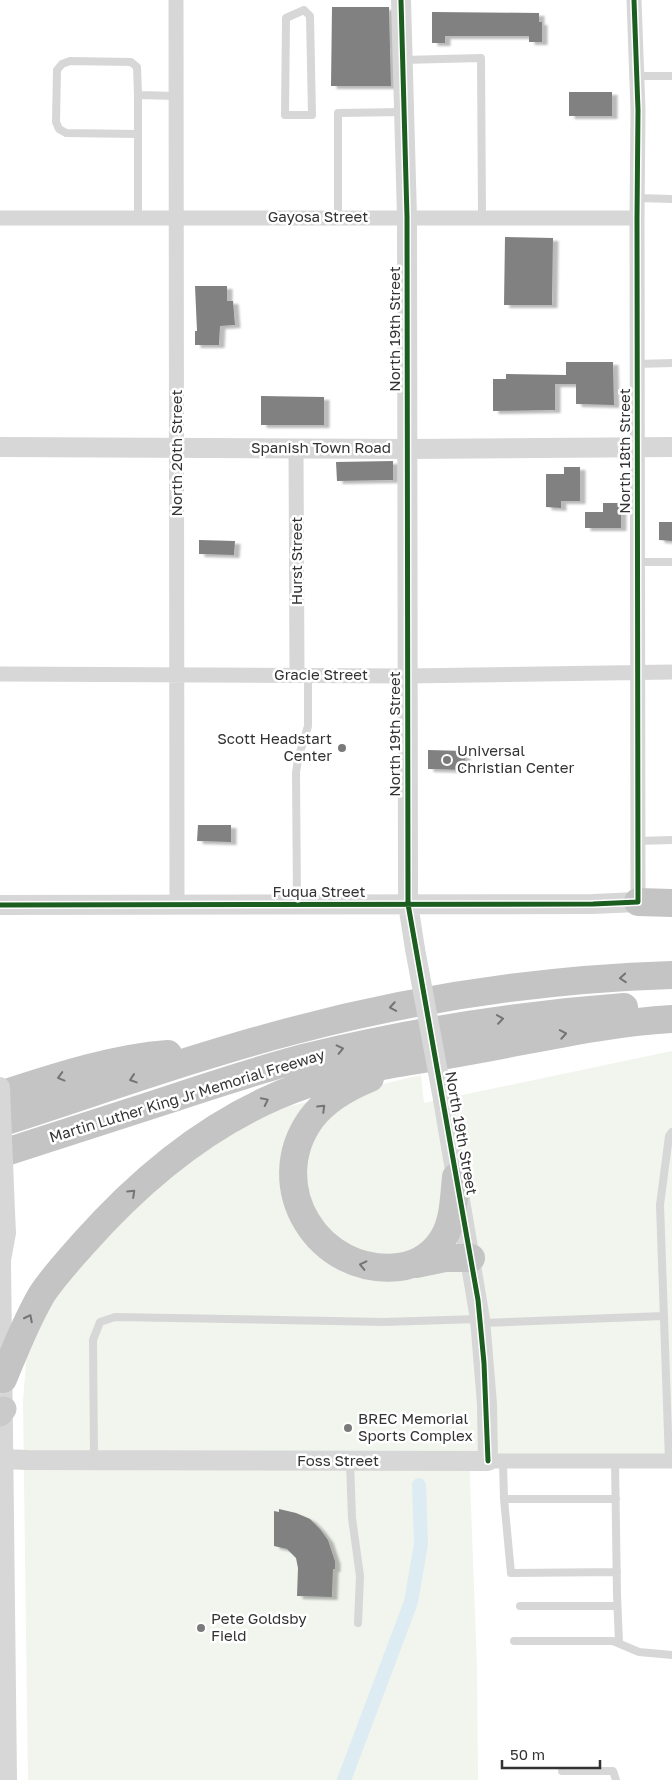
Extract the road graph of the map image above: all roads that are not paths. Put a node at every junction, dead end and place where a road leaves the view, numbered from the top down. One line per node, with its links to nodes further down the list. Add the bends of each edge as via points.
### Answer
1 (176, 0): 10 (street, North 20th Street)
2 (305, 0): 5 (lane)
3 (401, 0): 6 (street, North 19th Street)
4 (634, 0): 7 (street, North 18th Street)
5 (304, 10): 5 (lane, via 310,16 312,115 285,115 286,18)
6 (403, 60): 11 (street, North 19th Street); 20 (lane, via 481,58)
7 (637, 76): 8 (lane); 13 (street, North 18th Street)
8 (672, 76)
9 (138, 95): 10 (lane); 12 (lane); 12 (lane, via 137,67 131,62 70,61 57,70 56,122 59,129 66,133)
10 (176, 96): 19 (street, North 20th Street)
11 (404, 112): 15 (lane, via 338,113); 16 (street, North 19th Street)
12 (138, 134): 18 (lane)
13 (637, 198): 14 (lane); 21 (street, North 18th Street)
14 (672, 198)
15 (338, 217): 16 (street, Gayosa Street); 19 (street, Gayosa Street)
16 (407, 217): 20 (street, Gayosa Street); 29 (street, North 19th Street)
17 (0, 218): 18 (street, Gayosa Street)
18 (138, 218): 19 (street, Gayosa Street)
19 (177, 218): 25 (street, North 20th Street)
20 (482, 218): 21 (street, Gayosa Street)
21 (637, 218): 23 (street, North 18th Street)
22 (672, 363): 23 (lane)
23 (637, 364): 27 (street, North 18th Street)
24 (0, 447): 25 (street, Spanish Town Road)
25 (177, 447): 26 (street, Spanish Town Road); 35 (street, North 20th Street)
26 (296, 447): 29 (street, Spanish Town Road); 36 (street, Hurst Street)
27 (637, 447): 28 (street, Spanish Town Road); 29 (street, Spanish Town Road); 30 (street, North 18th Street)
28 (672, 447)
29 (408, 449): 37 (street, North 19th Street)
30 (637, 562): 31 (lane); 32 (street, North 18th Street)
31 (672, 562)
32 (637, 672): 33 (street, Gracie Street); 37 (street, Gracie Street); 39 (street, North 18th Street)
33 (672, 672)
34 (0, 674): 35 (street, Gracie Street)
35 (177, 674): 36 (street, Gracie Street); 45 (street, North 20th Street)
36 (303, 675): 37 (street, Gracie Street); 44 (lane, via 308,726 296,773)
37 (407, 676): 42 (street, North 19th Street)
38 (672, 840): 39 (lane)
39 (638, 841): 40 (street, North 18th Street)
40 (638, 902): 41 (highway); 42 (street, Fuqua Street)
41 (672, 903)
42 (408, 904): 44 (street, Fuqua Street); 58 (street, North 19th Street, bridge)
43 (0, 905): 45 (street, Fuqua Street)
44 (297, 905): 45 (street, Fuqua Street)
45 (177, 906)
46 (672, 975): 49 (highway, Martin Luther King Jr Memorial Freeway, one-way to 49, via 544,984 458,996 361,1014)
47 (672, 1004): 53 (highway, Martin Luther King Jr Memorial Freeway, one-way to 47, via 273,1066 416,1033 536,1015)
48 (672, 1019): 50 (highway, one-way to 48, via 612,1025)
49 (230, 1048): 52 (highway, one-way to 52, via 140,1057); 54 (highway, Martin Luther King Jr Memorial Freeway, one-way to 54)
50 (463, 1052): 61 (highway, one-way to 50, via 386,1268 356,1263 332,1251 317,1237 306,1221 296,1195 294,1176 298,1149 313,1117 325,1104 352,1086 395,1070); 64 (highway, one-way to 50, via 25,1326 54,1278 116,1209 186,1148 244,1112 305,1085 361,1070)
51 (0, 1087): 60 (street, bridge, via 6,1233)
52 (0, 1095)
53 (159, 1102): 56 (highway, Martin Luther King Jr Memorial Freeway); 57 (highway, via 50,1152)
54 (0, 1123)
55 (672, 1132): 62 (lane, via 660,1205)
56 (0, 1154)
57 (0, 1169)
58 (456, 1177): 59 (street, North 19th Street); 61 (highway, via 450,1222 441,1242 421,1260)
59 (471, 1258): 61 (highway, via 445,1258); 63 (street, North 19th Street)
60 (0, 1259): 64 (street)
61 (406, 1266)
62 (664, 1316): 63 (lane); 71 (lane)
63 (480, 1321): 67 (lane, via 115,1317 100,1322 93,1340); 69 (street, North 19th Street)
64 (3, 1379): 65 (street)
65 (2, 1411): 66 (street)
66 (1, 1458): 67 (street, Foss Street); 74 (street)
67 (94, 1460): 68 (street, Foss Street)
68 (350, 1461): 69 (street, Foss Street); 79 (lane, via 352,1518 360,1576)
69 (496, 1461): 70 (street, Foss Street); 72 (lane)
70 (615, 1461): 71 (street, Foss Street); 73 (lane)
71 (670, 1461)
72 (504, 1499): 73 (lane); 75 (lane, via 511,1573)
73 (616, 1499): 75 (lane)
74 (2, 1507): 76 (street)
75 (617, 1572): 78 (lane)
76 (3, 1602): 84 (street)
77 (520, 1606): 78 (lane)
78 (617, 1606): 81 (lane)
79 (358, 1623)
80 (514, 1641): 81 (lane)
81 (619, 1643): 82 (lane, via 638,1652)
82 (672, 1655)
83 (562, 1771): 85 (lane, via 613,1772)
84 (7, 1780)
85 (616, 1780)

